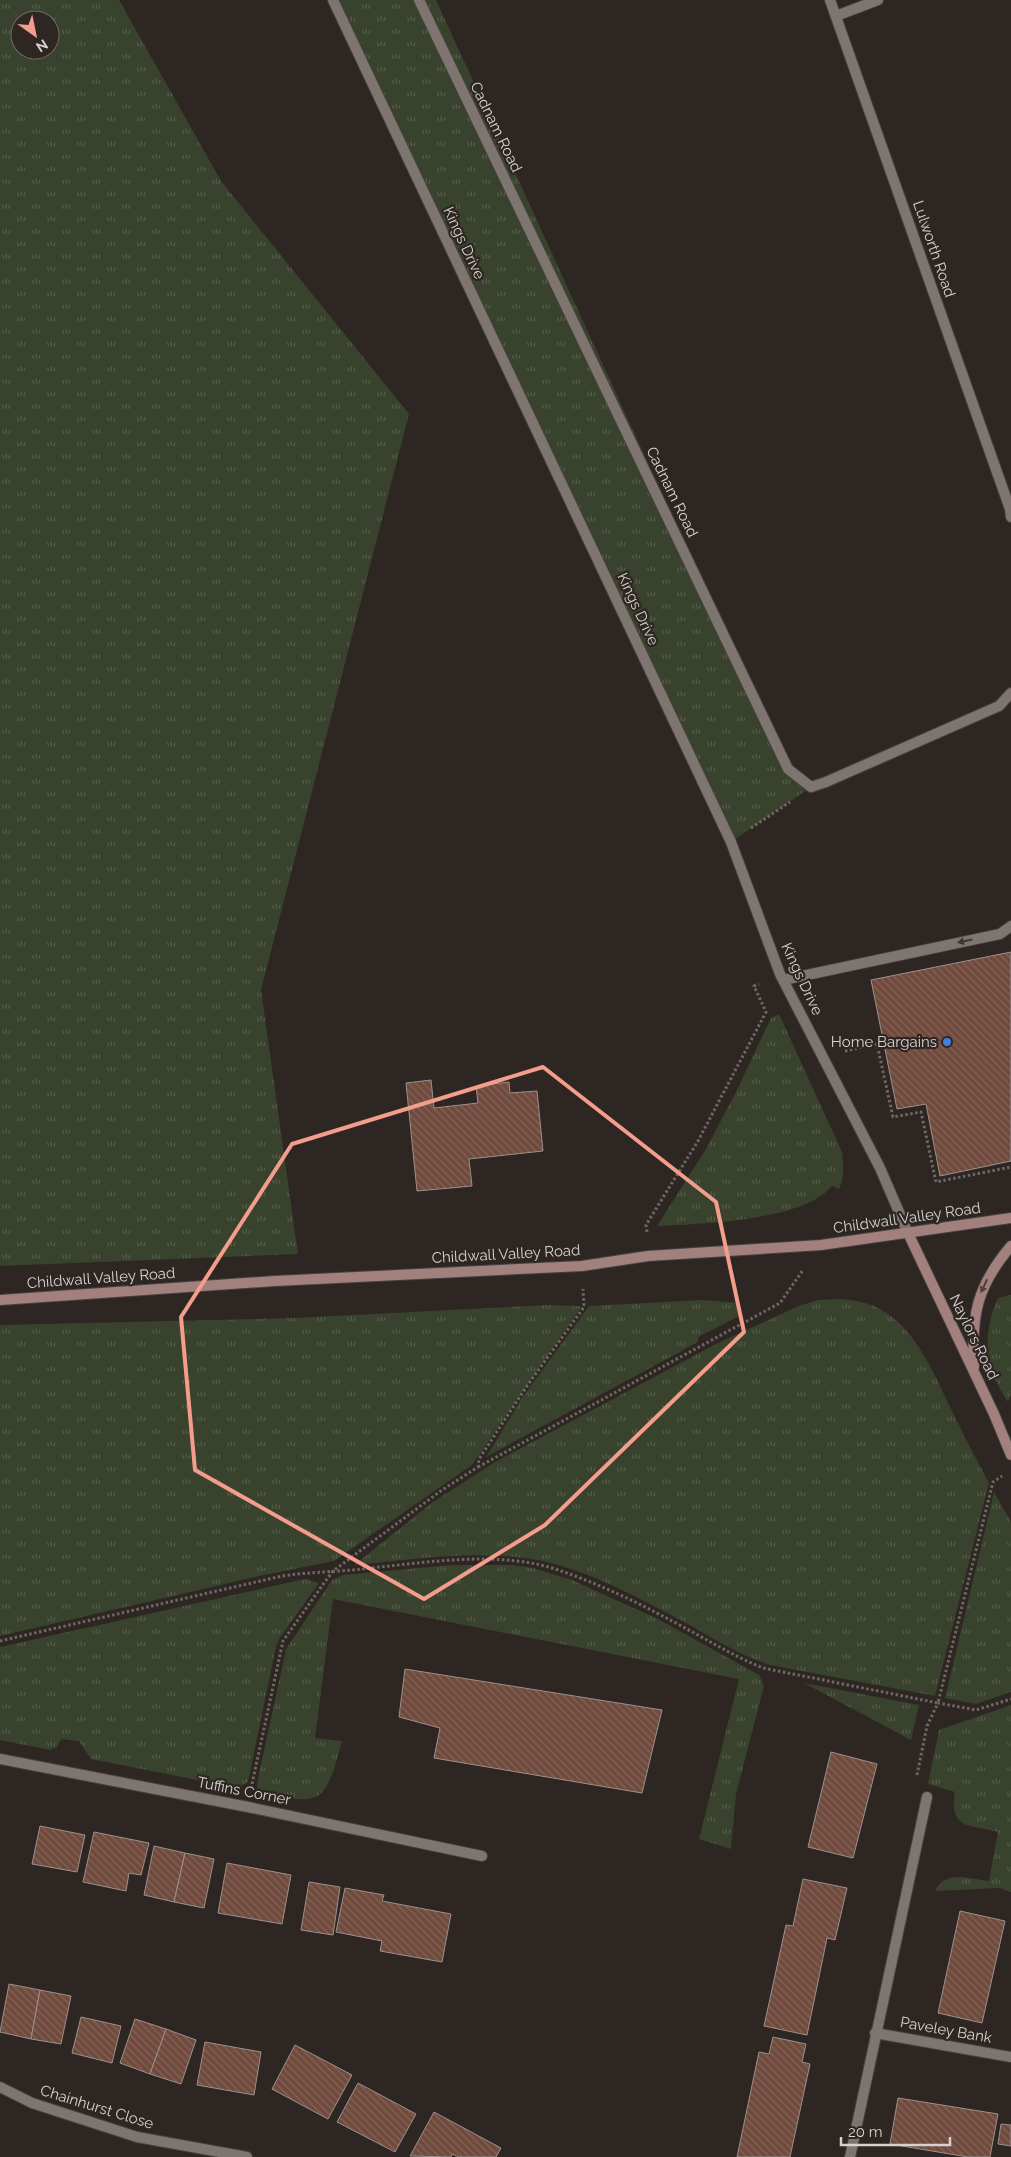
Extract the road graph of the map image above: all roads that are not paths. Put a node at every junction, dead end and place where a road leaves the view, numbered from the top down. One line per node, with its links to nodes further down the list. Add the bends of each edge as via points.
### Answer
1 (333, 0): 9 (street, Kings Drive, via 731,842)
2 (419, 0): 7 (street, Cadnam Road, via 788,770 811,788 999,706)
3 (830, 0): 5 (street, Lulworth Road)
4 (878, 0): 5 (street)
5 (836, 16): 6 (street, Lulworth Road)
6 (1011, 511)
7 (1011, 693)
8 (1011, 926): 9 (street, one-way to 9, via 1000,934)
9 (782, 977): 11 (street, Kings Drive, via 880,1168)
10 (1011, 1218): 11 (main road, Childwall Valley Road)
11 (908, 1233): 13 (main road, Childwall Valley Road, via 821,1245 648,1256 582,1266 276,1281); 14 (main road, Naylors Road)
12 (1011, 1246): 14 (main road, one-way to 14, via 981,1292 974,1320)
13 (0, 1300)
14 (975, 1374): 15 (main road, Naylors Road)
15 (1011, 1454)
16 (0, 1759): 18 (street, Tuffins Corner)
17 (927, 1797): 19 (street)
18 (482, 1856)
19 (876, 2033): 20 (street, Paveley Bank); 23 (street)
20 (1011, 2057)
21 (0, 2087): 22 (street, Chainhurst Close, via 32,2103 137,2137)
22 (247, 2157)
23 (850, 2157)

